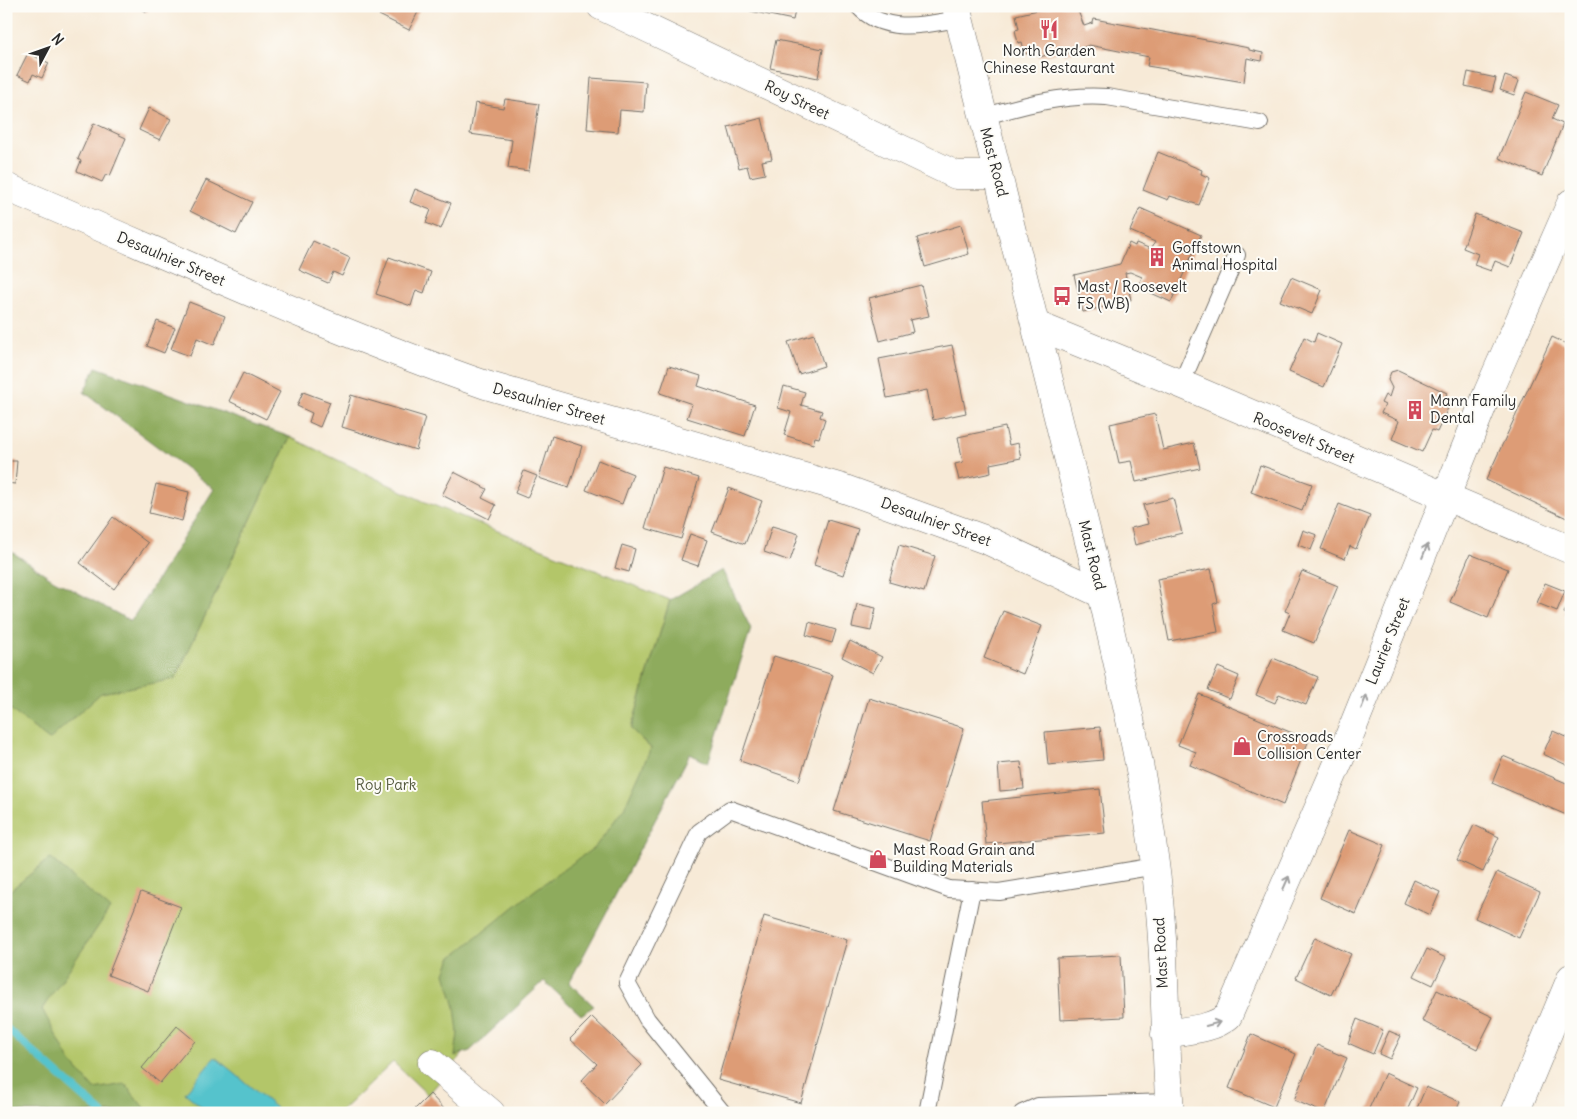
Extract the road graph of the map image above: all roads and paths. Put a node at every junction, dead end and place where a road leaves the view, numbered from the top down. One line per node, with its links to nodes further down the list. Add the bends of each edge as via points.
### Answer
1 (601, 6): 6 (street, Roy Street, via 956,175)
2 (858, 6): 3 (lane, via 881,22 905,27)
3 (957, 13): 4 (street, Mast Road)
4 (982, 117): 5 (lane, via 1060,97 1083,95 1107,96); 6 (street, Mast Road)
5 (1260, 123)
6 (997, 175): 10 (street, Mast Road)
7 (6, 187): 14 (street, Desaulnier Street, via 248,292 428,365 486,385 842,488 989,541)
8 (1571, 202): 12 (street, Laurier Street, via 1506,349)
9 (1236, 255): 11 (lane)
10 (1036, 325): 11 (street, Roosevelt Street); 14 (street, Mast Road)
11 (1181, 384): 12 (street, Roosevelt Street)
12 (1446, 498): 13 (street, Roosevelt Street); 18 (street, Laurier Street, one-way to 12, via 1213,1025 1228,1016 1342,754)
13 (1571, 550)
14 (1102, 594): 15 (street, Mast Road)
15 (1156, 866): 16 (lane, via 1000,892); 18 (street, Mast Road)
16 (972, 890): 22 (lane, via 949,889 730,809 699,832 627,983 647,1019); 23 (lane)
17 (1571, 978): 25 (street)
18 (1165, 1034): 20 (street, Mast Road)
19 (432, 1063): 21 (street)
20 (1169, 1107): 24 (lane, via 1038,1106)
21 (491, 1113)
22 (723, 1113)
23 (927, 1113)
24 (1022, 1113)
25 (1514, 1113)

